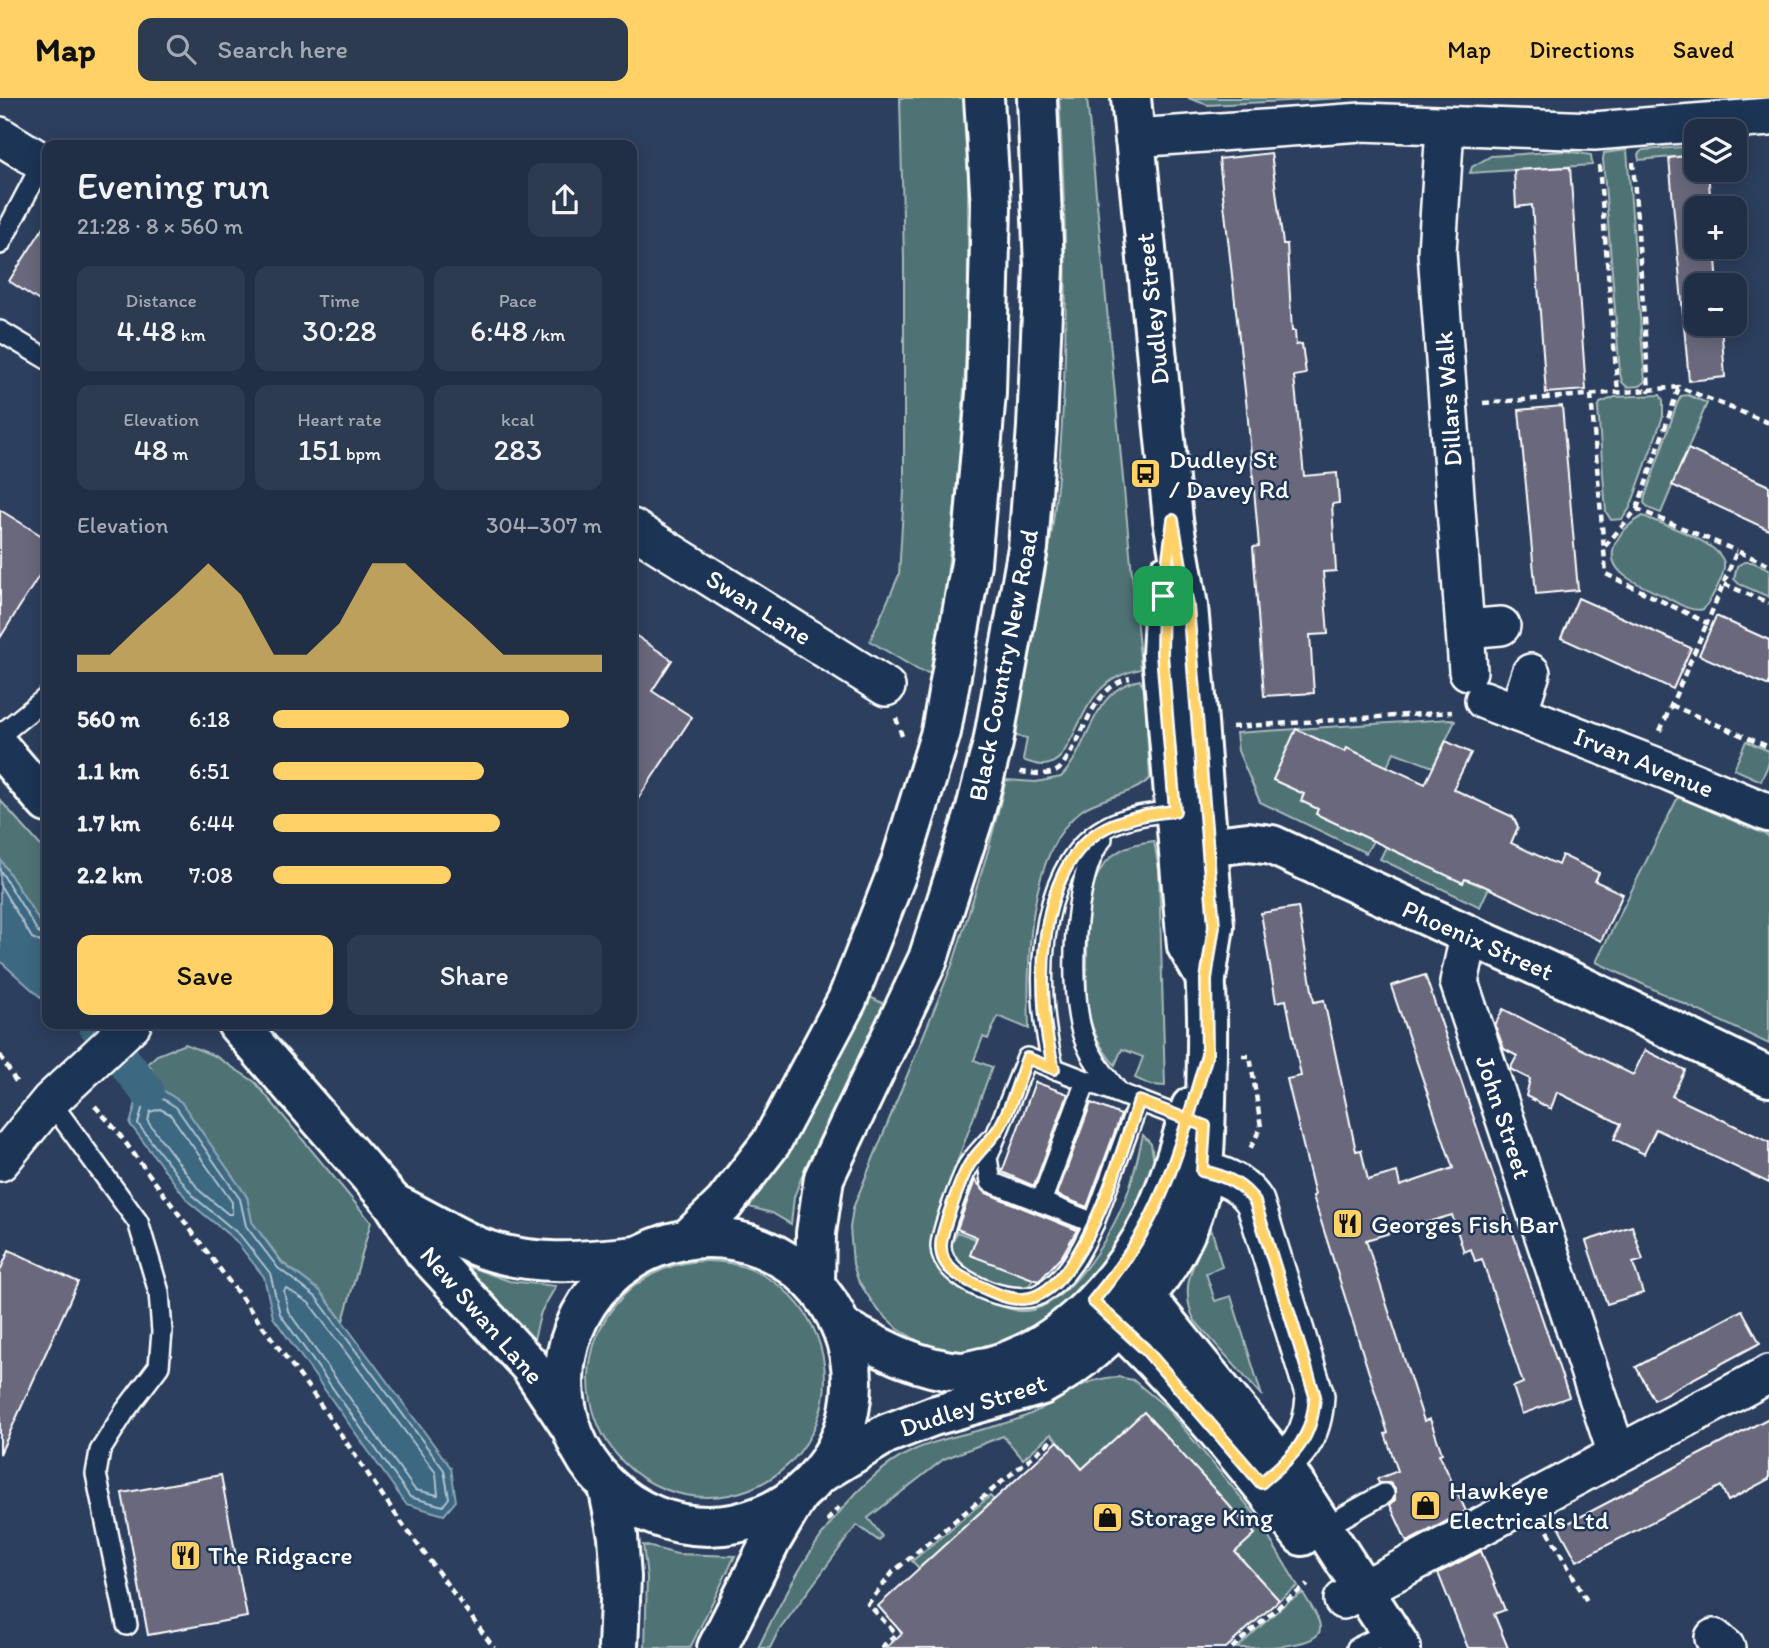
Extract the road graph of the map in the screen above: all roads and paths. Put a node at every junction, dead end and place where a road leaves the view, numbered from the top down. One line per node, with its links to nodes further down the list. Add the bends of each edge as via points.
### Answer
1 (984, 98): 66 (main road, Black Country New Road, via 991,207 986,393 971,563 941,732 900,865 847,1000 771,1143 724,1204)
2 (1037, 98): 68 (main road, Black Country New Road, via 1044,267 1037,427 1028,548 995,731 929,959 824,1178)
3 (1130, 98): 7 (main road, Dudley Street)
4 (1769, 117): 5 (street, via 1594,131)
5 (1445, 127): 7 (street, via 1362,122); 30 (street, Dillars Walk, via 1437,252)
6 (0, 136): 9 (street)
7 (1134, 138): 45 (main road, Dudley Street, via 1173,520 1188,606)
8 (1633, 159): 16 (path)
9 (42, 161)
10 (1599, 161): 17 (path)
11 (42, 168): 12 (lane)
12 (0, 244)
13 (0, 331): 14 (lane)
14 (42, 356)
15 (1679, 387): 16 (path, Dillars Walk); 20 (path); 21 (path)
16 (1649, 390): 17 (path, Dillars Walk)
17 (1618, 393): 18 (path, Dillars Walk)
18 (1591, 395): 19 (path, Dillars Walk); 23 (path)
19 (1477, 404)
20 (1769, 423)
21 (1637, 509): 23 (path); 24 (path)
22 (637, 531): 33 (street, Swan Lane)
23 (1605, 547): 28 (path, via 1606,574)
24 (1737, 551): 25 (path); 26 (path)
25 (1769, 565)
26 (1724, 584): 27 (path); 28 (path)
27 (1769, 603)
28 (1707, 623): 36 (path)
29 (1501, 626): 30 (street)
30 (1465, 629): 34 (street, Dillars Walk)
31 (1531, 673): 37 (street)
32 (1138, 676): 43 (path, via 1120,680 1094,706 1059,770 1014,772)
33 (886, 687)
34 (1468, 694): 37 (street, Irvan Avenue); 38 (path)
35 (42, 702): 39 (lane)
36 (1671, 705): 40 (path); 41 (path)
37 (1518, 713): 46 (street, Irvan Avenue)
38 (1223, 727)
39 (0, 734)
40 (1656, 741)
41 (1769, 747)
42 (0, 748): 44 (main road)
43 (1017, 761)
44 (42, 797)
45 (1190, 809): 47 (lane); 48 (main road, Dudley Street)
46 (1769, 813)
47 (1122, 821): 53 (lane, via 1087,841 1073,859 1046,926 1046,1039); 57 (lane, via 1100,841 1090,858 1076,922 1078,1016 1096,1066)
48 (1194, 848): 49 (main road, Phoenix Street, via 1248,842 1272,845); 59 (main road, Dudley Street, via 1214,926 1206,979 1207,1055)
49 (1469, 937): 54 (main road, Phoenix Street); 75 (street, John Street, via 1459,982)
50 (127, 1029): 56 (street)
51 (241, 1029): 64 (main road, New Swan Lane)
52 (1250, 1056): 62 (path, via 1261,1126)
53 (1054, 1069): 55 (lane); 60 (lane, via 1027,1058)
54 (1769, 1077)
55 (1086, 1081): 57 (lane); 63 (lane)
56 (67, 1084): 61 (street); 86 (lane, via 138,1222 159,1292 159,1366 100,1451 96,1474); 88 (path, via 116,1130 311,1391)
57 (1119, 1093): 58 (lane)
58 (1139, 1101): 59 (lane); 65 (lane)
59 (1196, 1123): 62 (main road, Dudley Street)
60 (1000, 1127): 63 (lane, via 987,1158 991,1182); 65 (lane, via 969,1166 943,1234 943,1253 953,1274 999,1295 1023,1299 1040,1294 1079,1256)
61 (0, 1162)
62 (1203, 1172): 69 (main road, Dudley Street, via 1186,1229); 70 (main road, Dudley Street, via 1152,1220); 76 (street, via 1250,1193 1255,1202 1315,1396 1312,1422 1303,1443)
63 (1041, 1202): 65 (lane)
64 (393, 1203): 67 (main road, New Swan Lane, via 477,1246 521,1258 570,1264); 73 (main road, New Swan Lane, via 424,1251 530,1366)
65 (1094, 1223)
66 (689, 1238): 67 (main road); 68 (main road, via 720,1238 757,1246)
67 (636, 1256): 73 (main road, via 604,1281 573,1331 563,1383)
68 (815, 1285): 71 (main road)
69 (1145, 1296): 70 (main road, Dudley Street); 76 (main road)
70 (1096, 1317): 71 (main road, Dudley Street, via 1006,1362 963,1372 925,1366); 76 (main road, via 1145,1349); 78 (main road, Dudley Street, via 1078,1362 1042,1385 886,1434)
71 (841, 1327): 78 (main road, via 851,1368 849,1407)
72 (1769, 1374): 75 (street)
73 (570, 1426): 77 (main road, via 588,1462)
74 (1051, 1441): 91 (path, via 893,1572 868,1604 896,1634)
75 (1618, 1454): 84 (street)
76 (1271, 1474): 81 (main road); 84 (main road, via 1302,1537)
77 (608, 1486): 78 (main road, Dudley Street, via 659,1517 705,1526 754,1519); 89 (main road, via 621,1577)
78 (822, 1488): 80 (path); 90 (main road, via 771,1541)
79 (1384, 1494): 81 (lane)
80 (825, 1523)
81 (1325, 1527): 84 (main road)
82 (1546, 1527): 85 (path)
83 (1308, 1585): 92 (path)
84 (1353, 1594): 87 (main road)
85 (1588, 1604)
86 (127, 1625)
87 (1378, 1644)
88 (494, 1648)
89 (618, 1648)
90 (717, 1648)
91 (881, 1648)
92 (1232, 1648)

